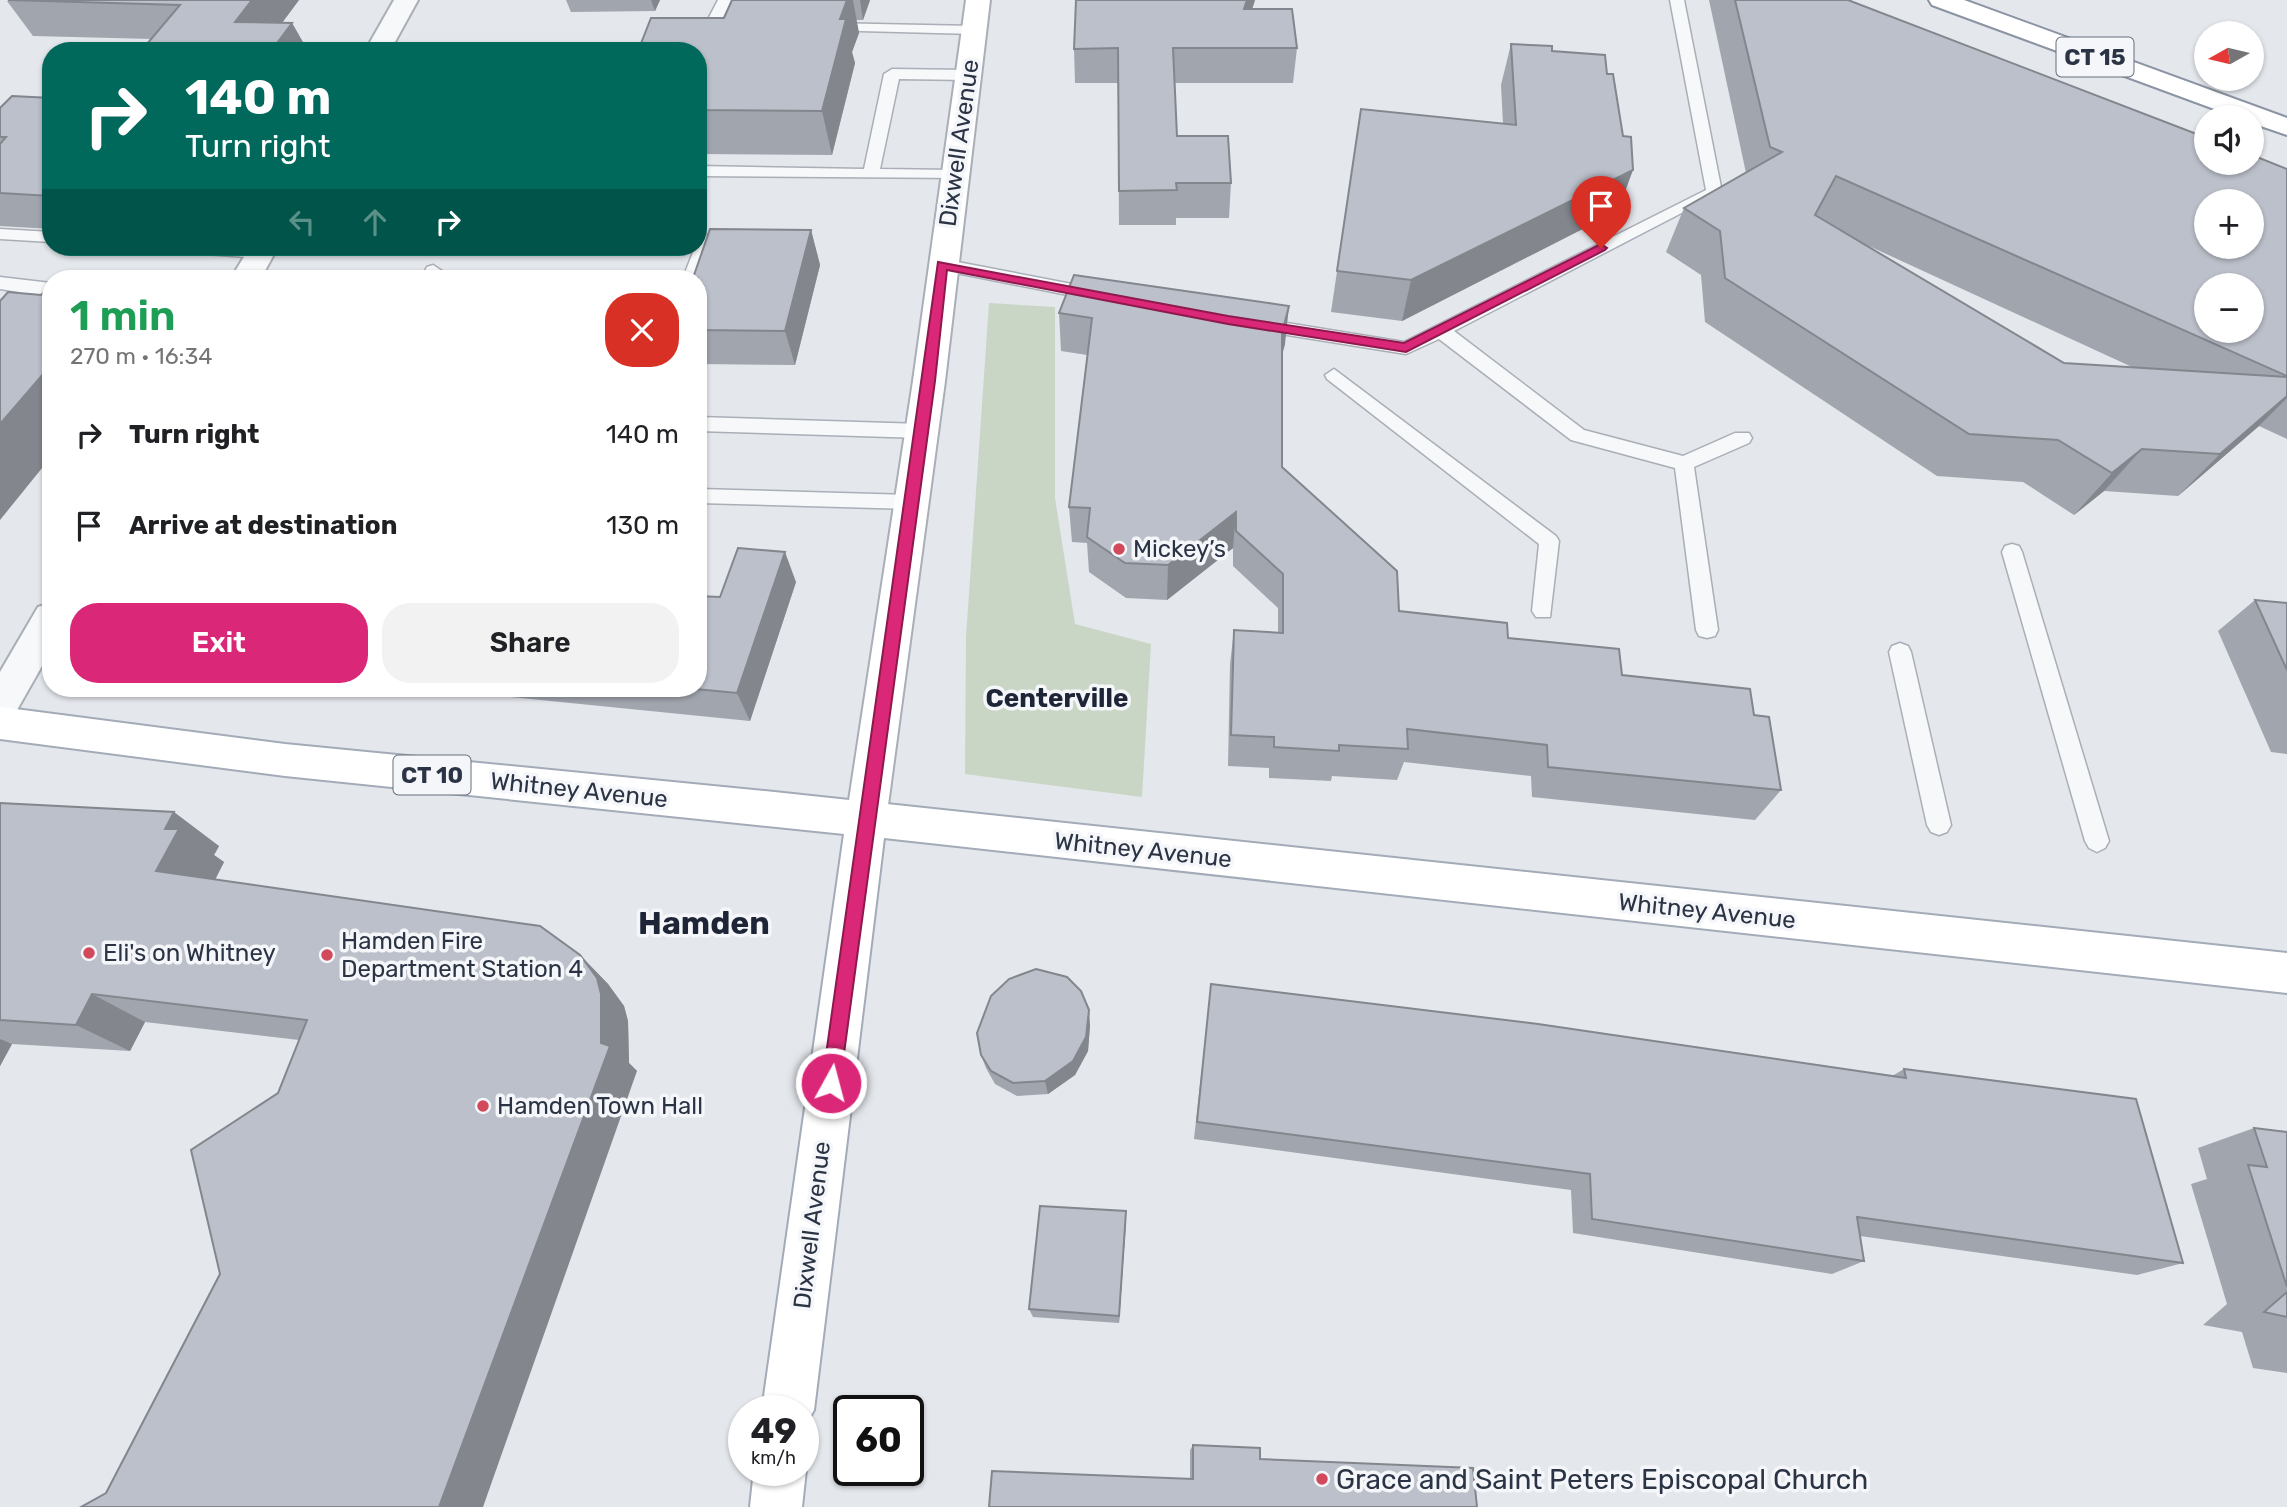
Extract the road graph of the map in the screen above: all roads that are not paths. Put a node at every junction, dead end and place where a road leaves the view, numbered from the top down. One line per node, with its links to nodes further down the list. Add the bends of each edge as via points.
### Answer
1 (406, 0): 8 (street)
2 (725, 0): 6 (lane, via 713,23)
3 (1677, 0): 27 (lane, via 1714,192)
4 (1941, 0): 10 (main road, CT 15)
5 (976, 15): 7 (lane); 9 (main road, Dixwell Avenue)
6 (755, 24)
7 (810, 26)
8 (382, 42)
9 (968, 75): 16 (lane, via 892,74); 17 (main road, Dixwell Avenue)
10 (2225, 105)
11 (2264, 119): 13 (main road, CT 15)
12 (2264, 122): 14 (main road)
13 (2287, 127)
14 (2287, 135)
15 (707, 170): 16 (lane)
16 (871, 174): 17 (lane)
17 (954, 175): 20 (main road, Dixwell Avenue)
18 (0, 234): 19 (lane)
19 (42, 236)
20 (942, 265): 24 (lane); 30 (main road, Dixwell Avenue)
21 (0, 283): 22 (lane)
22 (32, 289): 23 (lane); 26 (lane)
23 (42, 289)
24 (1121, 299)
25 (1238, 321): 27 (lane, via 1406,348)
26 (0, 323)
27 (1440, 330): 32 (lane, via 1578,435)
28 (1334, 374): 36 (lane, via 1549,541)
29 (707, 424): 30 (lane)
30 (922, 431): 34 (main road, Dixwell Avenue)
31 (1742, 438): 32 (lane)
32 (1684, 463): 37 (lane)
33 (707, 496): 34 (lane)
34 (911, 502): 42 (main road, Dixwell Avenue)
35 (2012, 552): 44 (lane)
36 (1543, 611)
37 (1707, 629)
38 (42, 633): 40 (street)
39 (1900, 652): 43 (lane)
40 (0, 706)
41 (0, 723): 42 (main road, Whitney Avenue / CT 10, via 285,761)
42 (866, 820): 45 (main road, Whitney Avenue); 46 (main road, Dixwell Avenue)
43 (1939, 825)
44 (2097, 841)
45 (2287, 973)
46 (790, 1395)
47 (778, 1486): 48 (main road)
48 (776, 1507)

